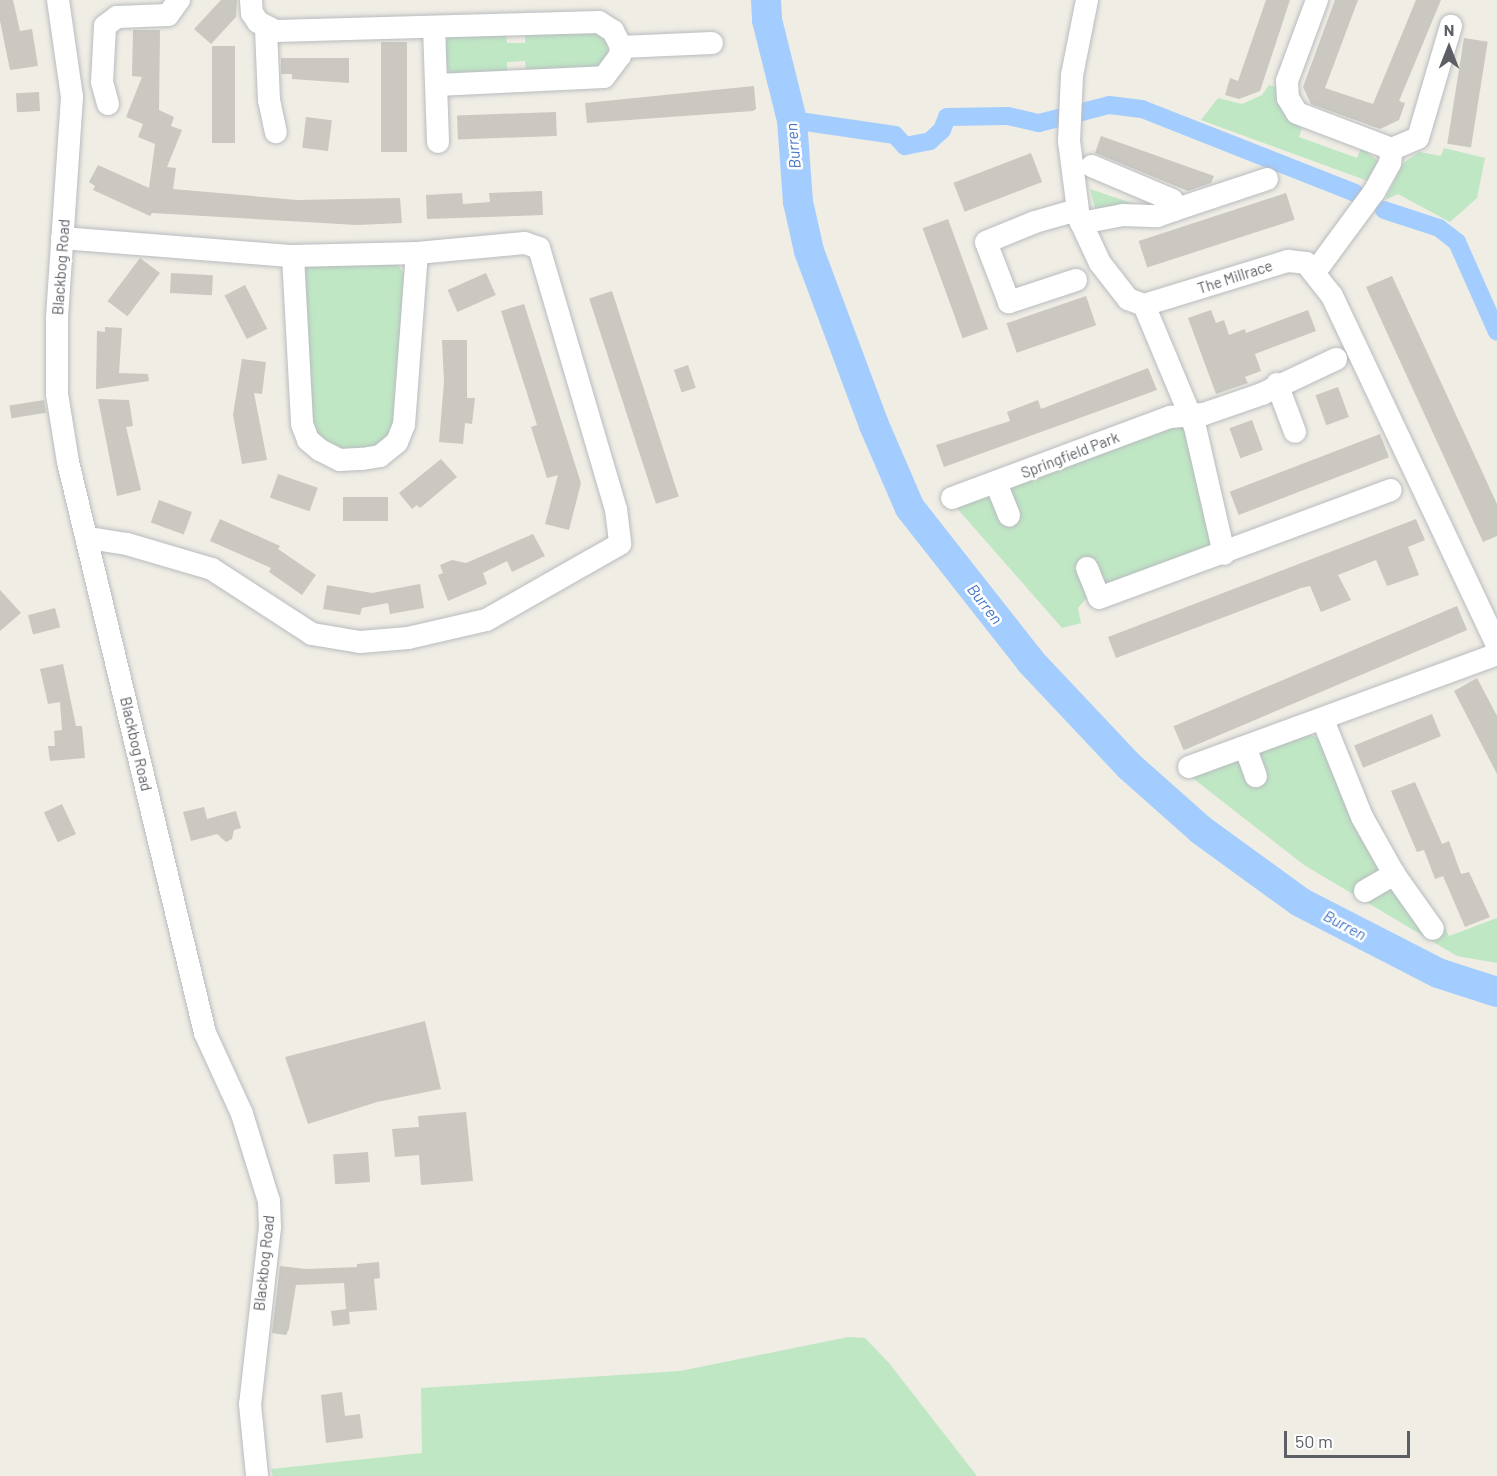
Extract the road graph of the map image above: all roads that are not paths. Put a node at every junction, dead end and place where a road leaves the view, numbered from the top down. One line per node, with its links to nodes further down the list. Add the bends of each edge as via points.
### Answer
1 (58, 0): 20 (street, Blackbog Road, via 72,97)
2 (179, 0): 12 (street, via 168,15 117,17 105,26 102,82)
3 (251, 0): 8 (street, via 252,14)
4 (1087, 0): 19 (street, via 1068,114)
5 (1317, 0): 15 (street, via 1287,81 1288,98 1297,113)
6 (1451, 26): 15 (street, via 1418,138)
7 (434, 27): 8 (street); 10 (street, via 598,22 613,31); 11 (street)
8 (266, 29): 13 (street, via 269,100)
9 (712, 43): 10 (street)
10 (621, 47): 11 (street, via 620,56 604,76)
11 (437, 85): 14 (street)
12 (108, 104)
13 (276, 132)
14 (438, 142)
15 (1392, 149): 23 (street, via 1390,164 1374,192)
16 (1092, 166): 18 (street, via 1172,200)
17 (1267, 179): 18 (street)
18 (1173, 210): 19 (street, via 1156,216)
19 (1079, 217): 24 (street, via 1035,222 986,242 1010,302 1048,279); 25 (street, via 1116,286 1128,299)
20 (62, 238): 22 (street); 34 (street, Blackbog Road, via 57,394 68,462)
21 (417, 253): 22 (street); 22 (street, via 404,425 397,442 380,456 362,459 340,459 320,450 308,440 302,424); 34 (street, via 525,243 539,248 616,509 620,544 486,620 408,638 360,642 312,634 212,569 128,544)
22 (293, 256)
23 (1315, 272): 25 (street, The Millrace, via 1306,263 1288,261); 37 (street, via 1332,296 1369,370)
24 (1076, 280)
25 (1144, 305): 28 (street)
26 (1336, 359): 27 (street, Springfield Park)
27 (1277, 384): 28 (street, Springfield Park, via 1262,394 1204,414); 29 (street)
28 (1190, 414): 30 (street, Springfield Park, via 1170,417); 35 (street)
29 (1295, 432)
30 (996, 483): 32 (street, Springfield Park); 33 (street)
31 (1391, 490): 35 (street)
32 (952, 498)
33 (1009, 515)
34 (89, 538): 46 (street, Blackbog Road, via 205,1033 242,1114 269,1201 270,1227 250,1404)
35 (1224, 554): 36 (street, via 1099,598)
36 (1087, 568)
37 (1497, 645)
38 (1497, 654): 39 (street)
39 (1323, 720): 40 (street); 43 (street, via 1362,817)
40 (1246, 749): 41 (street); 42 (street)
41 (1190, 767)
42 (1256, 776)
43 (1394, 874): 44 (street); 45 (street)
44 (1365, 891)
45 (1433, 929)
46 (257, 1476)

